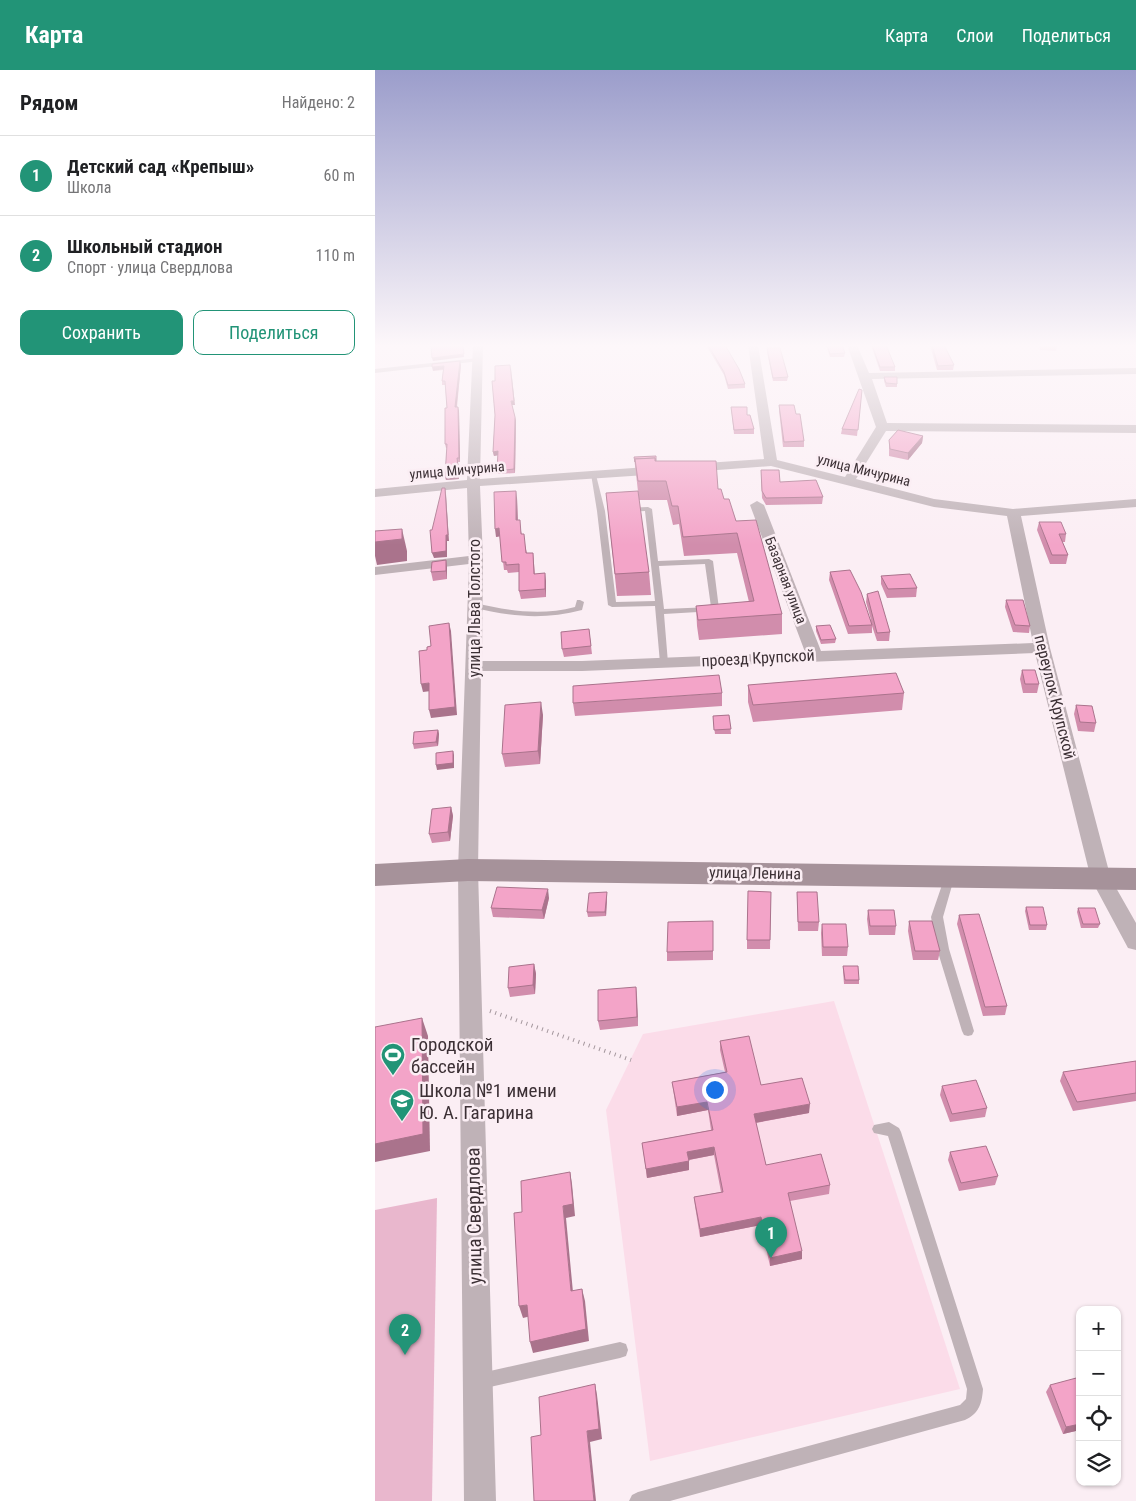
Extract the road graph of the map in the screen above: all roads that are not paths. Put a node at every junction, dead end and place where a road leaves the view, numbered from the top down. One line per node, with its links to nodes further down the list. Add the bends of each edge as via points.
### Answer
1 (476, 412): 9 (street, улица Льва Толстого)
2 (763, 412): 6 (street)
3 (877, 412): 4 (street)
4 (882, 427): 5 (street); 8 (street)
5 (1136, 429)
6 (771, 462): 7 (street, улица Мичурина); 8 (street, улица Мичурина)
7 (593, 475): 9 (street, улица Мичурина); 15 (lane)
8 (848, 482): 16 (street, улица Мичурина, via 933,503)
9 (473, 483): 10 (street, улица Мичурина); 17 (street, улица Льва Толстого)
10 (375, 493)
11 (757, 504): 25 (street, Базарная улица)
12 (1136, 504): 16 (street, улица Мичурина)
13 (611, 510): 15 (lane)
14 (620, 510): 18 (lane, via 648,509)
15 (601, 511): 21 (lane, via 612,605)
16 (1013, 513): 24 (street, переулок Крупской)
17 (475, 559): 19 (street); 22 (street, улица Льва Толстого)
18 (654, 564): 21 (lane); 23 (lane, via 709,561 715,609)
19 (375, 571)
20 (580, 602): 22 (lane, via 579,608 564,613 520,614)
21 (659, 603): 23 (lane)
22 (475, 605): 27 (street, улица Льва Толстого)
23 (659, 612): 26 (lane)
24 (1042, 648): 25 (street, проезд Крупской); 31 (street, переулок Крупской)
25 (815, 656): 26 (street, проезд Крупской)
26 (664, 662): 27 (street, проезд Крупской)
27 (474, 666): 28 (street, улица Льва Толстого)
28 (468, 870): 29 (main road, улица Ленина); 30 (main road, улица Ленина); 37 (street, улица Свердлова)
29 (375, 875)
30 (947, 876): 31 (main road, улица Ленина); 34 (lane, via 937,917 943,949)
31 (1101, 879): 32 (main road, улица Ленина); 33 (street, переулок Крупской)
32 (1136, 879)
33 (1136, 942)
34 (969, 1031)
35 (879, 1129): 39 (lane, via 889,1128 895,1136 975,1389 974,1402 965,1412)
36 (619, 1350): 37 (lane)
37 (478, 1382): 38 (street, улица Свердлова)
38 (480, 1501)
39 (638, 1501)

